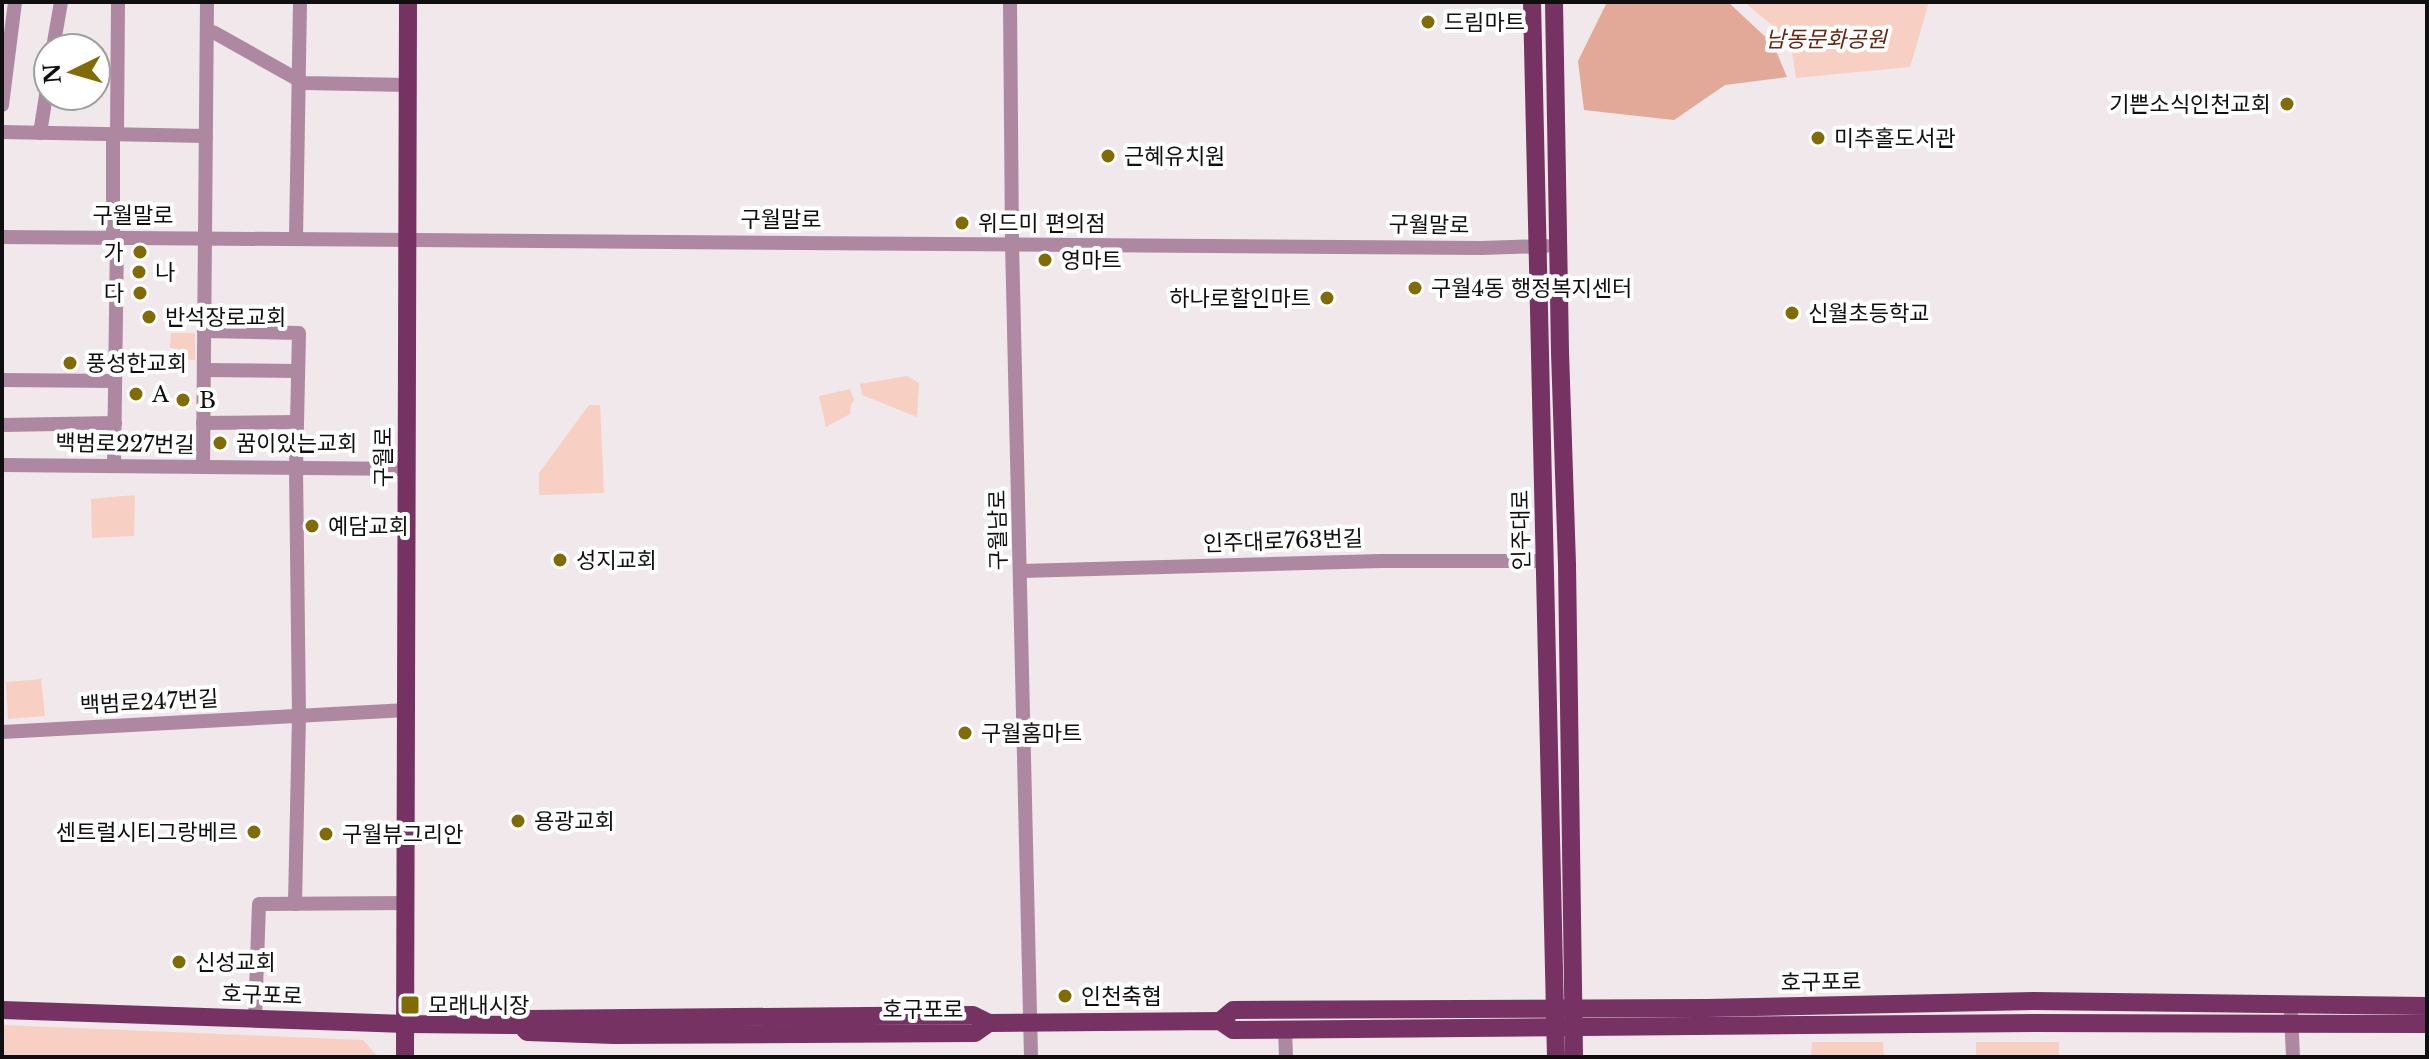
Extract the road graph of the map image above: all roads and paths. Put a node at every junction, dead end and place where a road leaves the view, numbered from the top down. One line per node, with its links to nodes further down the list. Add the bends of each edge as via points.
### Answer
1 (15, 2): 14 (street)
2 (61, 2): 11 (street)
3 (118, 2): 18 (street)
4 (207, 2): 10 (street)
5 (300, 2): 12 (street)
6 (408, 2): 13 (main road, 구월로)
7 (1010, 2): 25 (street, 구월남로)
8 (1532, 2): 27 (main road, 인주대로)
9 (1554, 2): 26 (main road, 인주대로)
10 (207, 30): 12 (street); 19 (street)
11 (56, 32)
12 (298, 79): 13 (street); 23 (street)
13 (408, 85): 24 (main road, 구월로)
14 (2, 105)
15 (43, 112): 17 (street)
16 (2, 132): 17 (street)
17 (40, 133): 18 (street)
18 (115, 134): 19 (street); 21 (street)
19 (206, 136): 22 (street)
20 (2, 237): 21 (street, 구월말로)
21 (115, 237): 22 (street, 구월말로); 32 (street)
22 (205, 237): 23 (street, 구월말로); 28 (street)
23 (296, 238): 24 (street, 구월말로)
24 (408, 238): 25 (street, 구월말로); 41 (main road, 구월로)
25 (1012, 243): 27 (street, 구월말로); 43 (street, 구월남로)
26 (1559, 245): 27 (street, 구월말로); 51 (main road, 인주대로, via 1567,564)
27 (1539, 246): 42 (main road, 인주대로)
28 (204, 331): 29 (street); 30 (street, via 299,333)
29 (204, 370): 30 (street); 35 (street)
30 (298, 371): 33 (street)
31 (2, 380): 32 (street)
32 (115, 381): 34 (street)
33 (297, 422): 35 (street); 40 (street)
34 (115, 423): 36 (street); 38 (street)
35 (203, 423): 39 (street)
36 (2, 425)
37 (2, 465): 38 (street, 백범로227번길)
38 (114, 466): 39 (street, 백범로227번길)
39 (203, 467): 40 (street, 백범로227번길)
40 (296, 468): 41 (street, 백범로227번길); 45 (street)
41 (408, 469): 44 (main road, 구월로)
42 (1546, 561): 43 (street, 인주대로763번길); 51 (main road, 인주대로)
43 (1021, 571): 55 (street, 구월남로)
44 (407, 710): 45 (street, 백범로247번길); 47 (main road, 구월로)
45 (299, 716): 46 (street, 백범로247번길); 48 (street)
46 (2, 732)
47 (407, 903): 48 (street); 57 (main road, 구월로)
48 (295, 904): 53 (street, via 259,904)
49 (2291, 1003): 50 (main road, 호구포로); 51 (main road, 호구포로); 56 (street)
50 (2427, 1006)
51 (1564, 1008): 54 (main road, 호구포로, via 1233,1010); 59 (main road, 인주대로)
52 (2, 1010): 53 (main road, 호구포로)
53 (255, 1019): 57 (main road, 호구포로)
54 (1220, 1021): 55 (main road, 호구포로); 60 (main road, 호구포로, via 1233,1030)
55 (1032, 1023): 57 (main road, 호구포로, via 989,1023 973,1015 771,1015); 62 (street, 구월남로)
56 (2291, 1023): 58 (main road, 호구포로); 59 (main road, 호구포로); 66 (street)
57 (406, 1024): 61 (main road, 구월로)
58 (2427, 1024)
59 (1564, 1028): 60 (main road, 호구포로); 64 (main road, 인주대로); 65 (main road, 인주대로)
60 (1285, 1030): 63 (street)
61 (405, 1057)
62 (1031, 1057)
63 (1286, 1057)
64 (1556, 1057)
65 (1574, 1057)
66 (2293, 1057)

